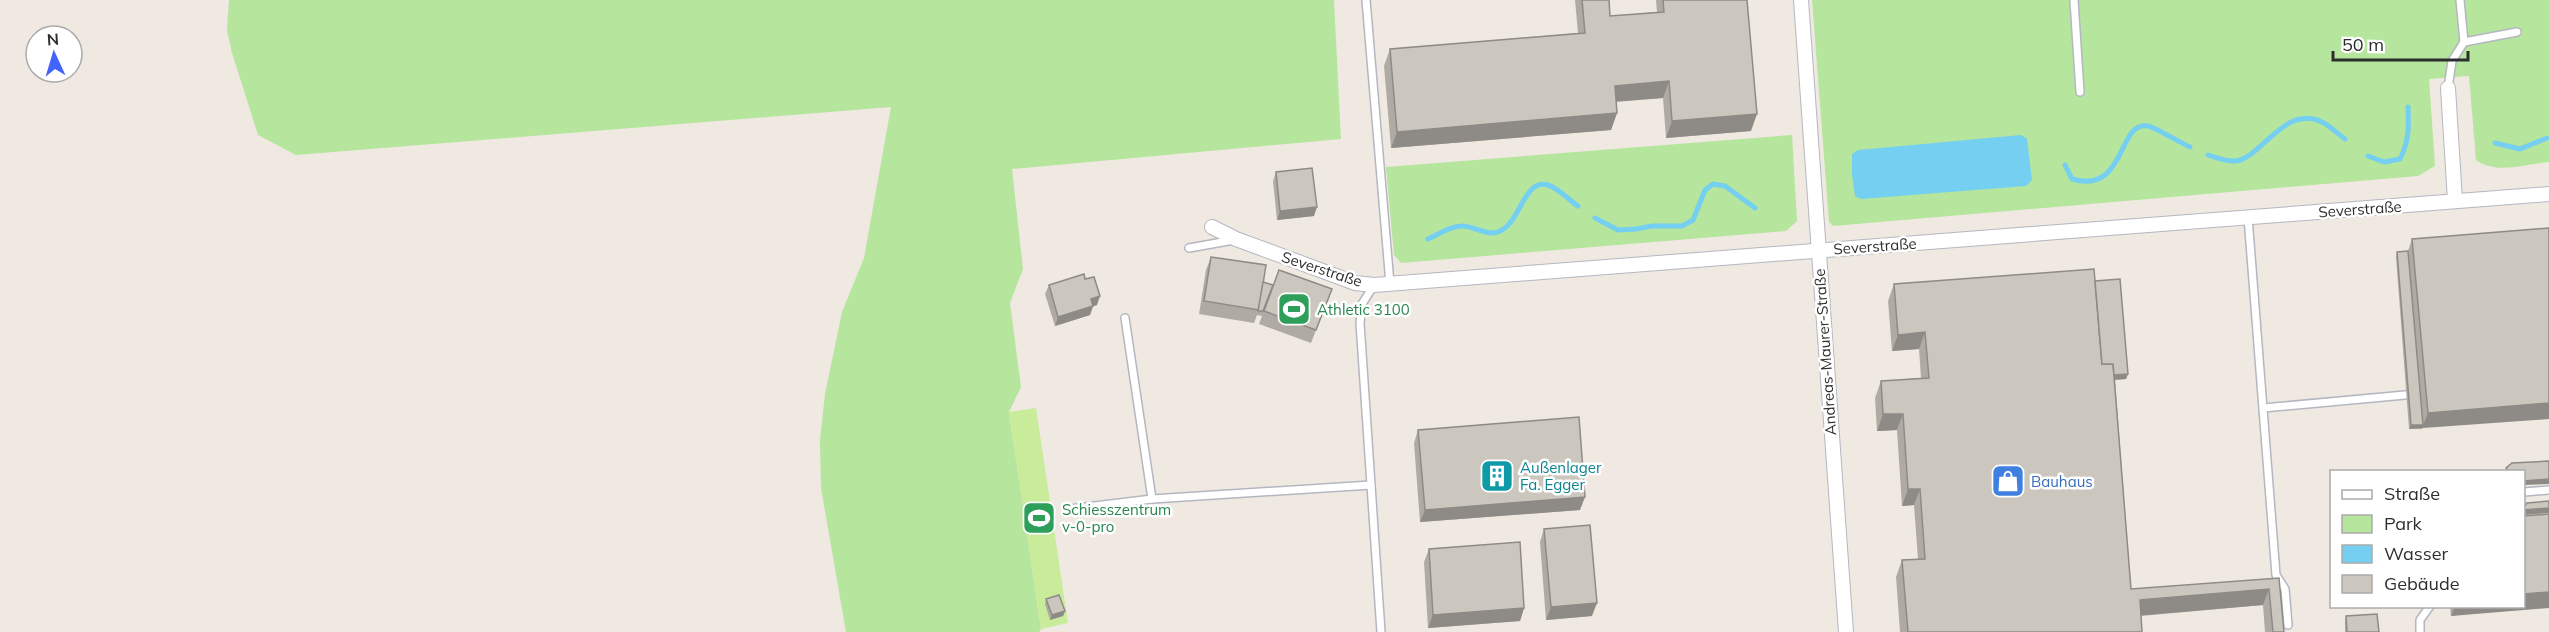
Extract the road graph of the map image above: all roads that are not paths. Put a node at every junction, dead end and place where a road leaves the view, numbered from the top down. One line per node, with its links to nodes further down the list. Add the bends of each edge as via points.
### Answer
1 (1366, 0): 16 (lane)
2 (1801, 0): 15 (street, Andreas-Maurer-Straße)
3 (2074, 0): 8 (lane)
4 (2460, 0): 6 (lane)
5 (2517, 32): 6 (lane)
6 (2463, 42): 7 (lane, via 2452,61)
7 (2448, 88): 10 (street)
8 (2080, 92)
9 (2549, 194): 10 (street, Severstraße)
10 (2455, 201): 11 (street, Severstraße)
11 (2248, 217): 15 (street, Severstraße); 20 (lane)
12 (1212, 227): 13 (street, Severstraße)
13 (1236, 239): 14 (lane); 17 (street, Severstraße, via 1355,284)
14 (1189, 248)
15 (1817, 250): 16 (street, Severstraße); 31 (street, Andreas-Maurer-Straße)
16 (1390, 284): 17 (street, Severstraße)
17 (1374, 285): 21 (lane, via 1362,304 1360,323)
18 (1125, 318): 24 (lane)
19 (2418, 394): 20 (lane)
20 (2263, 408): 29 (lane, via 2276,575 2285,589)
21 (1371, 485): 24 (lane); 30 (lane)
22 (2549, 490): 23 (lane)
23 (2525, 492)
24 (1152, 499): 25 (lane)
25 (1070, 509)
26 (2419, 608): 28 (lane)
27 (2429, 608): 28 (lane)
28 (2420, 620): 32 (lane)
29 (2288, 625)
30 (1381, 632)
31 (1846, 632)
32 (2420, 632)

